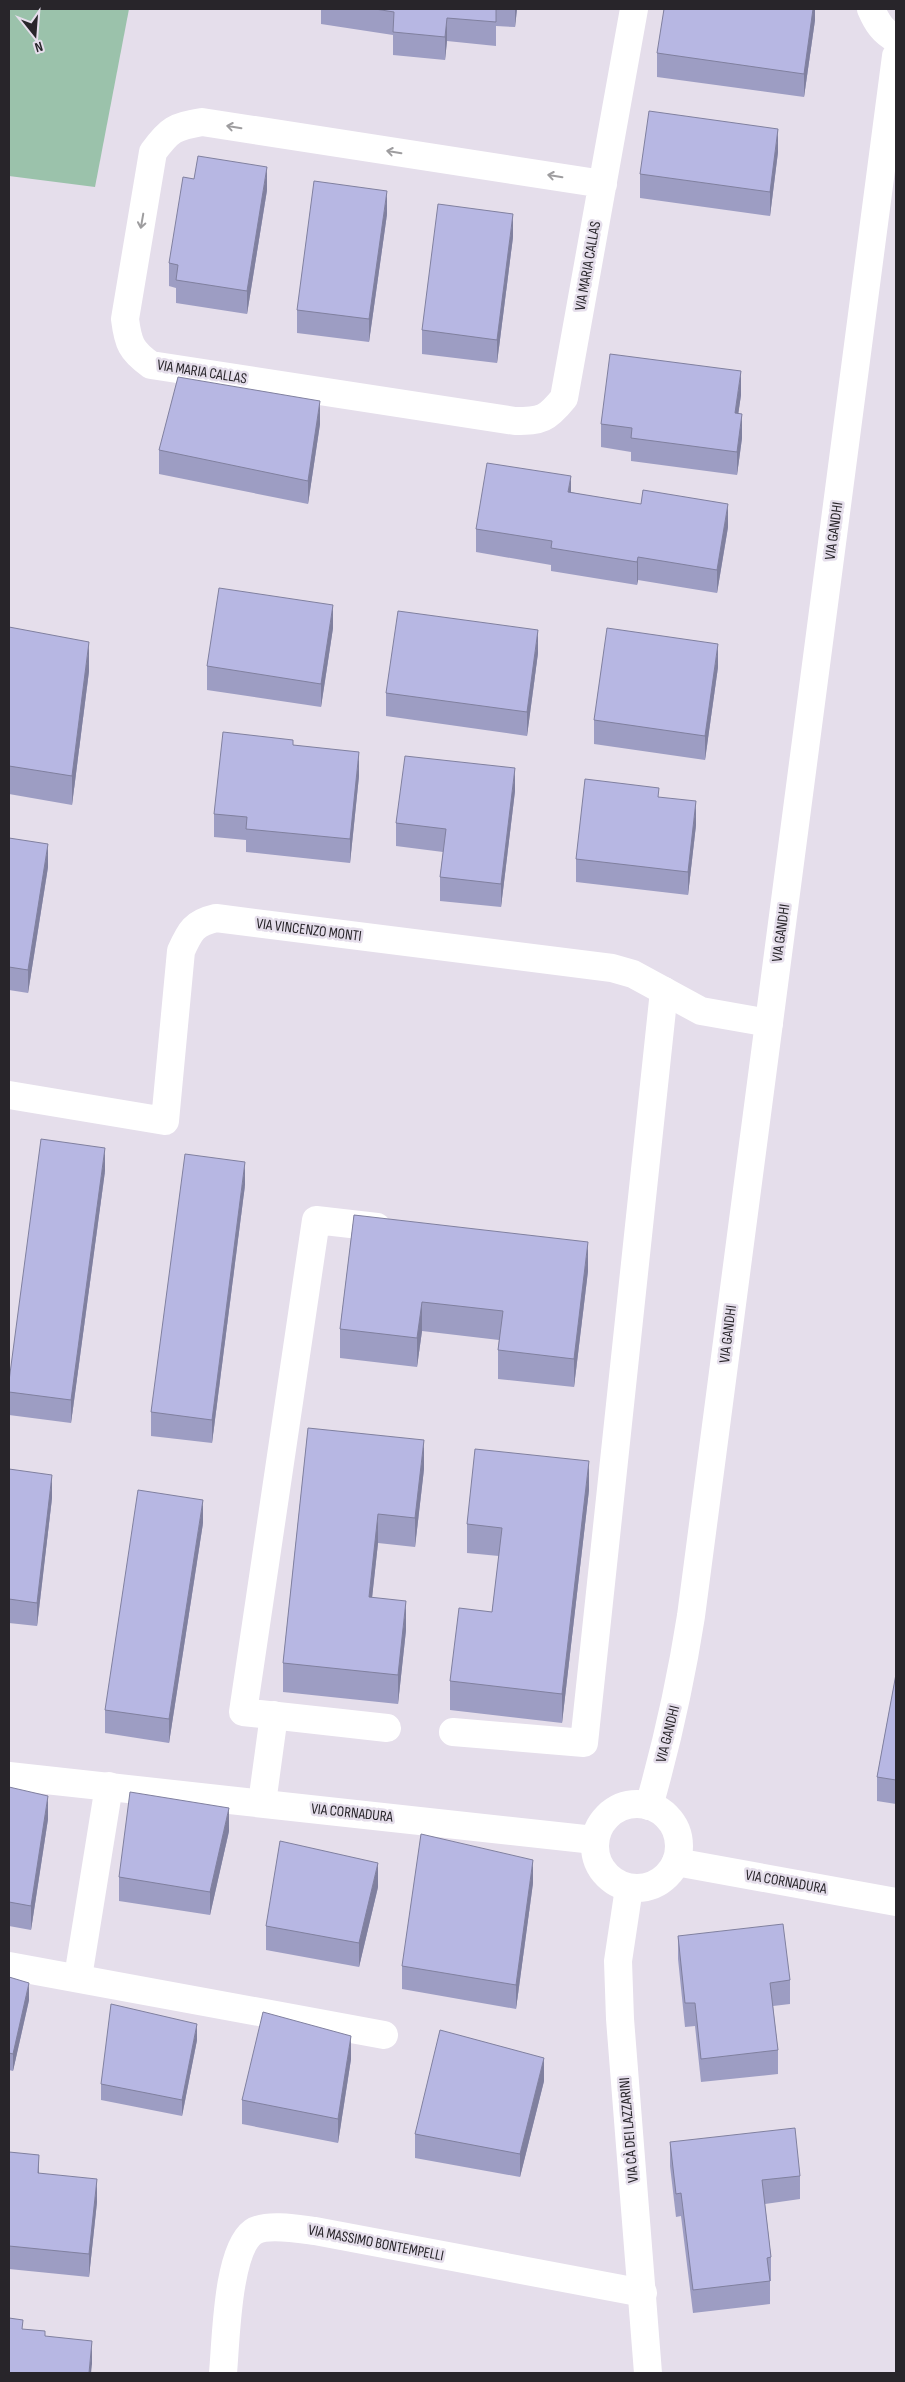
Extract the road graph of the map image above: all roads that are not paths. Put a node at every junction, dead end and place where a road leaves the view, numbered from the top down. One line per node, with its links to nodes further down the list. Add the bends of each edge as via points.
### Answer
1 (634, 9): 5 (street, VIA MARIA CALLAS)
2 (871, 9): 3 (street, via 876,22)
3 (896, 39)
4 (896, 56): 7 (street, VIA GANDHI)
5 (603, 184): 5 (street, VIA MARIA CALLAS, one-way to 5, via 202,122 178,126 153,152 125,320 127,340 137,355 151,365 515,421 536,421 550,415 564,398)
6 (664, 991): 7 (street, VIA VINCENZO MONTI, via 701,1011); 8 (street, VIA VINCENZO MONTI, via 633,974 612,968 216,918 203,921 190,930 181,951 165,1121); 12 (street, via 584,1743)
7 (769, 1023): 16 (street, VIA GANDHI, via 682,1676)
8 (9, 1095)
9 (377, 1227): 10 (street, via 316,1220 243,1712)
10 (274, 1716): 11 (street); 15 (street)
11 (387, 1728)
12 (453, 1732)
13 (9, 1776): 14 (street, VIA CORNADURA)
14 (109, 1786): 15 (street, VIA CORNADURA); 22 (street)
15 (262, 1804): 17 (street, VIA CORNADURA)
16 (649, 1806): 17 (street, via 620,1808 608,1815); 18 (street, via 671,1822 678,1842)
17 (594, 1840): 19 (street, via 595,1856 602,1871 614,1882)
18 (676, 1862): 19 (street, via 658,1883 644,1888); 20 (street, VIA CORNADURA)
19 (629, 1888): 24 (street, VIA CÀ DEI LAZZARINI, via 618,1961 620,2019)
20 (896, 1902)
21 (9, 1966): 22 (street)
22 (78, 1978): 23 (street)
23 (384, 2035)
24 (643, 2294): 25 (street, VIA MASSIMO BONTEMPELLI, via 315,2231 272,2228 254,2231 244,2242 236,2261); 26 (street, VIA CÀ DEI LAZZARINI)
25 (223, 2373)
26 (648, 2373)

